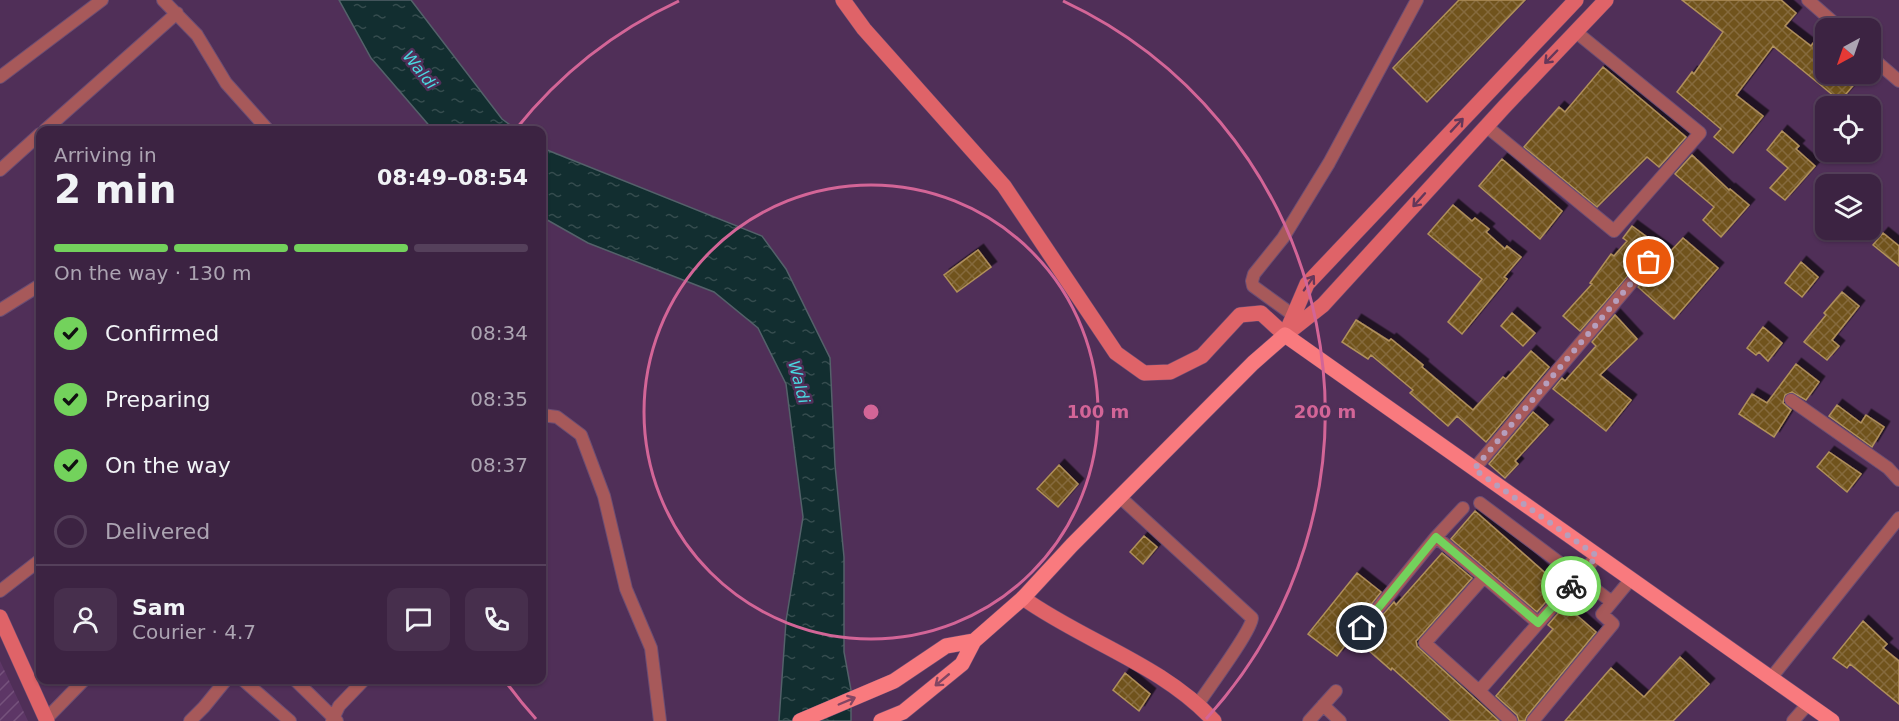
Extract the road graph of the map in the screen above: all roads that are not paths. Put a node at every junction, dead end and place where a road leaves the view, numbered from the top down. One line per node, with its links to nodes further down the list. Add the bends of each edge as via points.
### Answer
1 (102, 0): 12 (street)
2 (164, 0): 8 (street)
3 (843, 0): 23 (street, via 864,29 1004,186 1116,353 1144,373 1170,372 1202,356 1240,315 1261,312)
4 (1417, 0): 22 (street, via 1329,163 1271,255 1254,274 1253,286)
5 (1576, 0): 22 (street, one-way to 5, via 1306,284)
6 (1606, 0): 10 (street)
7 (1808, 0): 9 (street)
8 (177, 14): 14 (street); 15 (street, via 197,35 226,82)
9 (1829, 18)
10 (1576, 32): 16 (street, one-way to 16); 16 (street, via 1700,133 1614,231)
11 (1881, 65): 13 (street)
12 (0, 77)
13 (1899, 81)
14 (50, 126)
15 (264, 126)
16 (1486, 126): 23 (street, one-way to 23, via 1323,305)
17 (36, 138): 18 (street)
18 (0, 170)
19 (1649, 262): 26 (street)
20 (36, 288): 21 (street)
21 (0, 310)
22 (1293, 315): 23 (street)
23 (1285, 335): 26 (main road); 28 (main road)
24 (1791, 400): 27 (street, via 1888,468)
25 (546, 416): 60 (street, via 557,417 581,435 604,496 626,589 651,648)
26 (1474, 469): 33 (main road)
27 (1899, 480)
28 (1121, 498): 39 (main road); 53 (street, via 1252,618 1246,634)
29 (1480, 503): 36 (street)
30 (1463, 508): 32 (street)
31 (1899, 518): 45 (street)
32 (1436, 537): 35 (street); 43 (street)
33 (1597, 556): 36 (street); 37 (main road)
34 (36, 563): 38 (street)
35 (1485, 577): 42 (street); 52 (street, via 1425,643)
36 (1578, 577): 40 (street); 42 (street)
37 (1631, 579): 40 (street); 45 (main road)
38 (0, 591)
39 (1023, 598): 44 (main road); 53 (street, via 1125,655)
40 (1612, 602): 67 (street, via 1602,614 1613,624)
41 (0, 617): 56 (street)
42 (1538, 623): 52 (street)
43 (1362, 628)
44 (974, 641): 61 (main road, one-way to 44, via 894,681 946,646); 62 (main road, one-way to 62, via 962,664 903,712)
45 (1771, 678): 54 (main road)
46 (80, 684): 56 (street)
47 (223, 684): 57 (street)
48 (248, 684): 59 (street)
49 (299, 684): 58 (street)
50 (360, 684): 58 (street, via 339,706)
51 (1336, 691): 55 (street)
52 (1479, 692): 66 (street)
53 (1198, 704): 63 (street)
54 (1808, 704): 68 (street); 69 (main road)
55 (1323, 705): 64 (street); 65 (street)
56 (46, 720)
57 (192, 720)
58 (335, 720)
59 (290, 721)
60 (660, 721)
61 (800, 721)
62 (881, 721)
63 (1214, 721)
64 (1309, 721)
65 (1340, 721)
66 (1511, 721)
67 (1533, 721)
68 (1793, 721)
69 (1832, 721)

